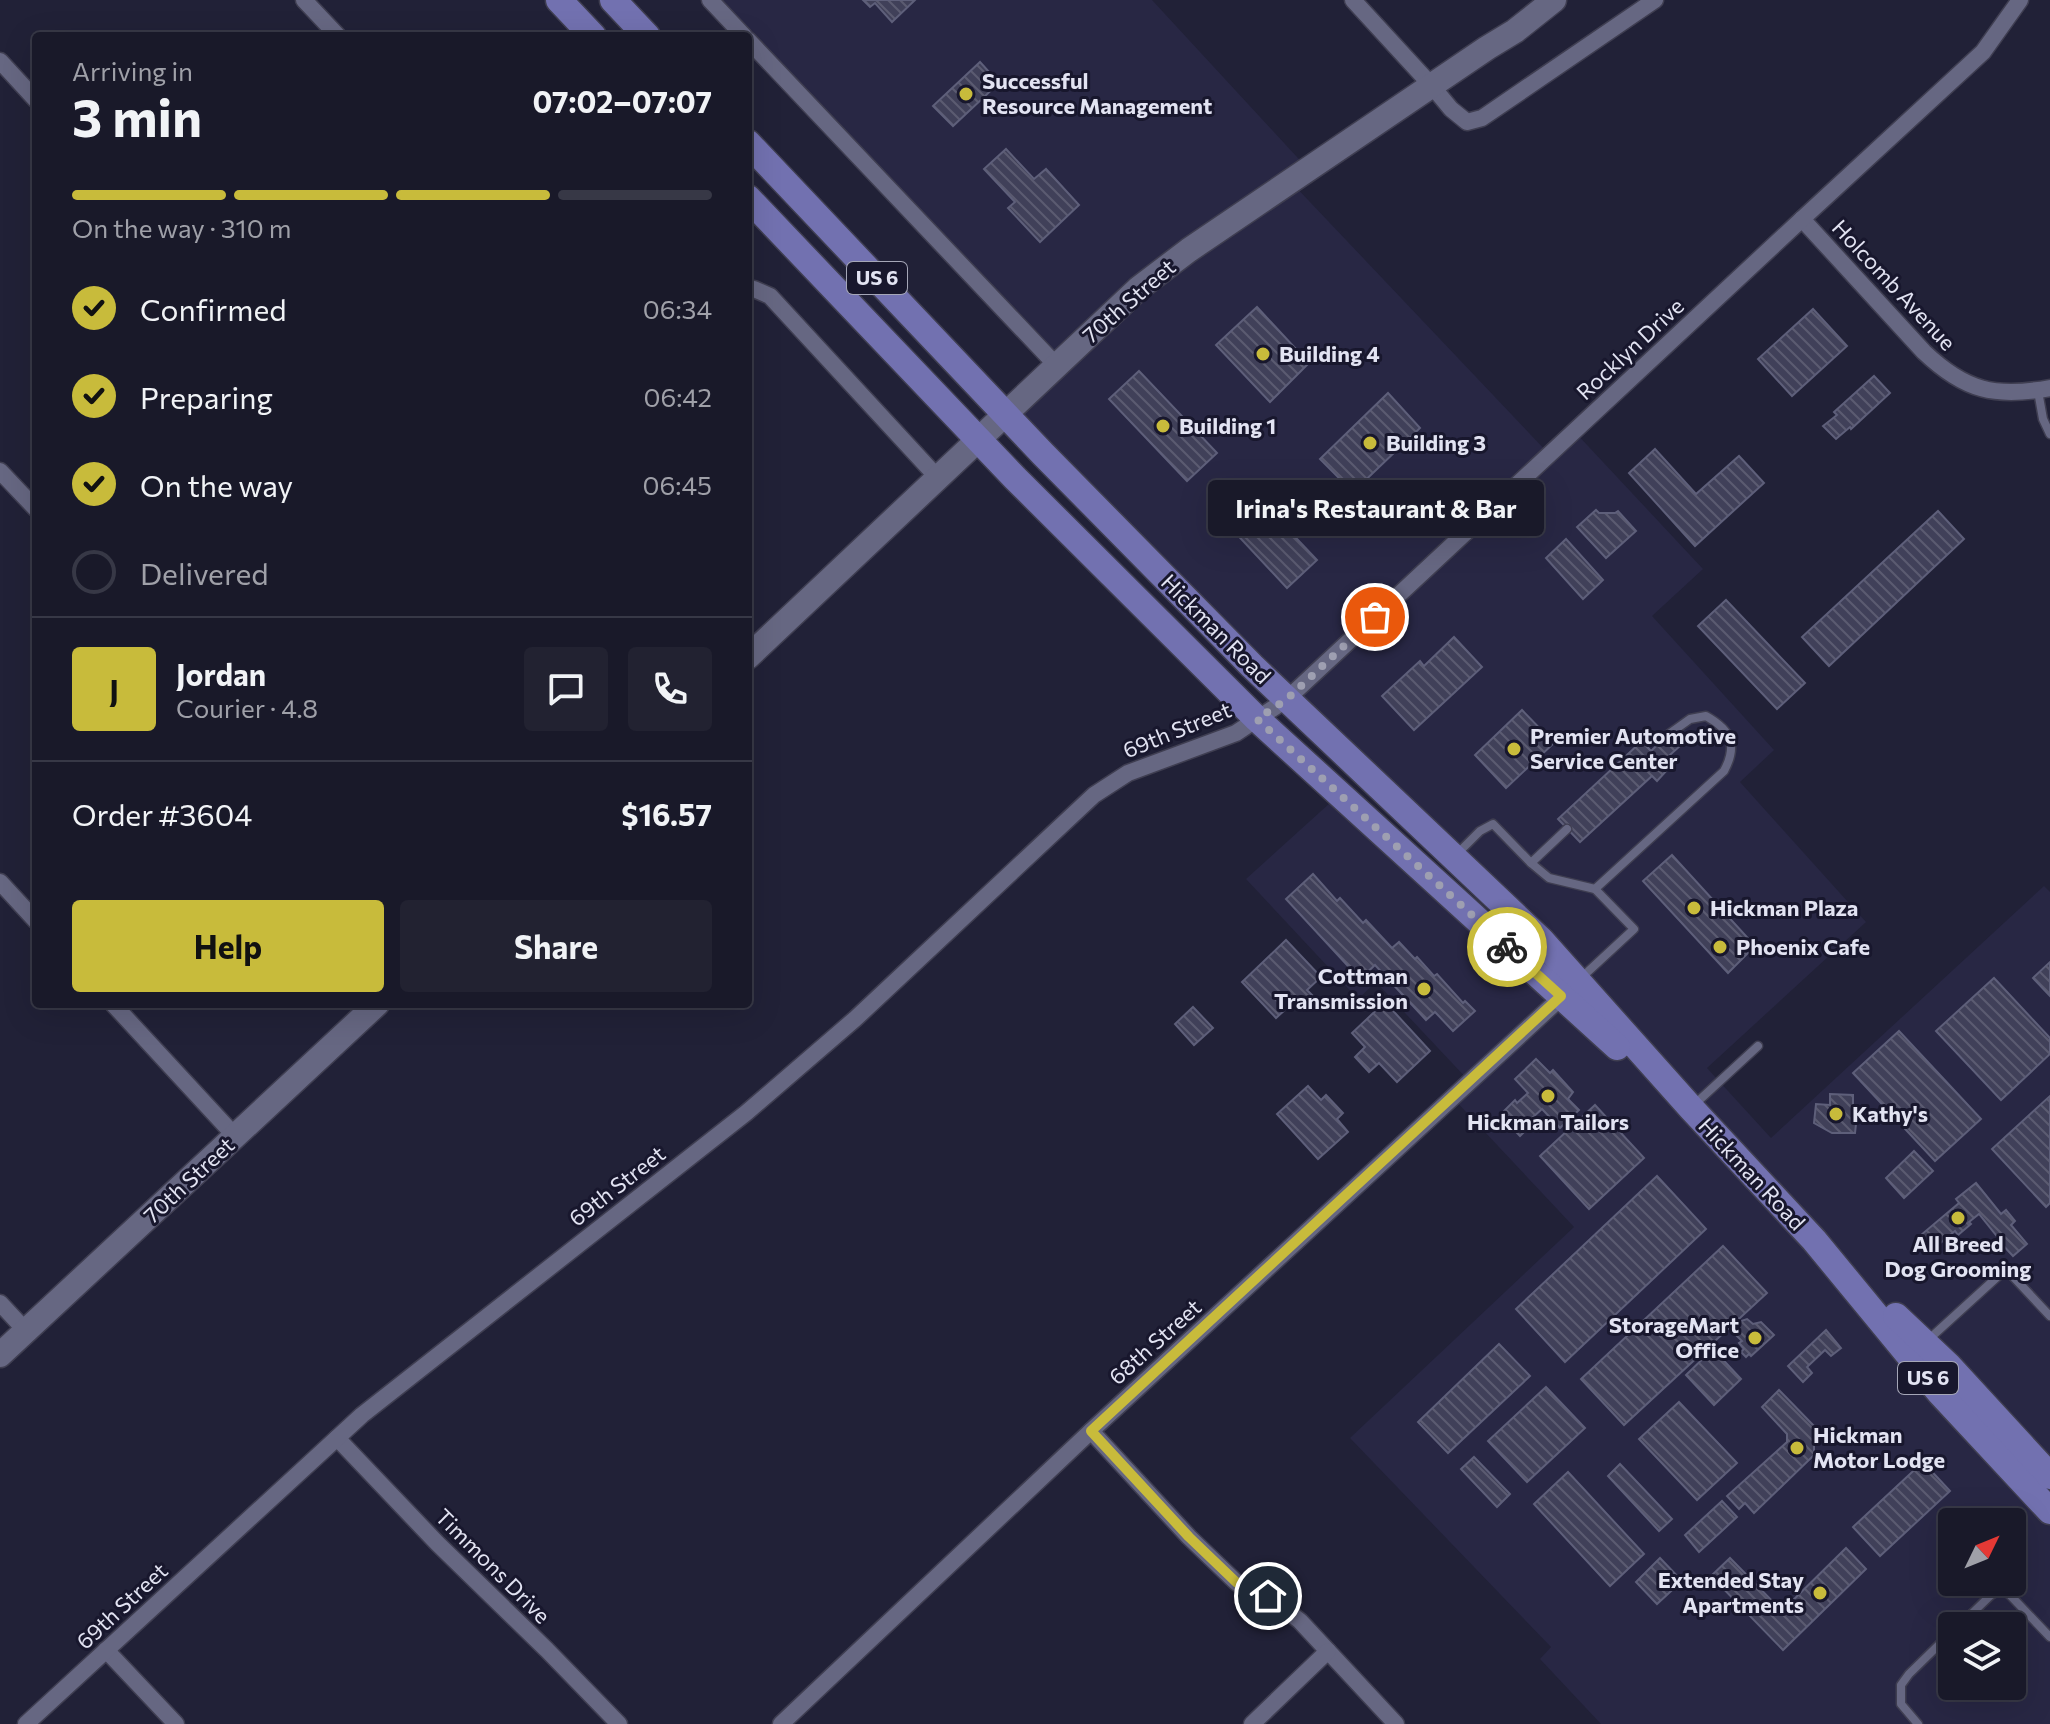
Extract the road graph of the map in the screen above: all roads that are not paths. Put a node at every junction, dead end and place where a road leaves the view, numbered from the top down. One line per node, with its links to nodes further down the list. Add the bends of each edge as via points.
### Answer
1 (304, 0): 9 (street)
2 (559, 0): 10 (main road)
3 (613, 0): 11 (main road)
4 (710, 0): 12 (street)
5 (1353, 0): 15 (street)
6 (1554, 0): 15 (street, 70th Street)
7 (1655, 0): 15 (street, via 1482,118 1467,122)
8 (2020, 0): 19 (street, Rocklyn Drive, via 1983,52)
9 (334, 32)
10 (589, 32)
11 (643, 32)
12 (740, 32)
13 (752, 44): 21 (street)
14 (0, 61): 16 (street)
15 (1432, 86): 21 (street, 70th Street, via 1189,250 1139,288)
16 (32, 96)
17 (752, 147): 23 (main road, Hickman Road / US 6)
18 (752, 202): 25 (main road, Hickman Road / US 6)
19 (1802, 219): 22 (street, Holcomb Avenue, via 1946,372 1989,392); 30 (street, Rocklyn Drive)
20 (752, 289): 27 (street, via 770,296)
21 (1057, 366): 23 (street, 70th Street)
22 (2044, 390): 24 (lane, via 2043,419)
23 (1006, 414): 25 (street, 70th Street); 30 (main road, Hickman Road / US 6)
24 (2050, 434)
25 (979, 440): 27 (street, 70th Street); 31 (main road, Hickman Road / US 6)
26 (0, 471): 28 (street)
27 (938, 478): 29 (street, 70th Street)
28 (32, 505)
29 (752, 653)
30 (1287, 699): 31 (street, Rocklyn Drive); 34 (main road, Hickman Road / US 6)
31 (1257, 719): 39 (main road, Hickman Road / US 6); 52 (street, 69th Street, via 1236,733 1128,773 1094,795 855,1019 746,1113)
32 (1669, 734): 37 (lane, via 1690,719 1706,716 1727,733 1730,759 1724,771)
33 (1567, 829): 35 (lane)
34 (1454, 857): 35 (lane, via 1493,824); 39 (main road, Hickman Road / US 6, via 1541,940)
35 (1531, 863): 37 (lane, via 1549,878)
36 (0, 882): 38 (street)
37 (1595, 889): 39 (lane, via 1634,929)
38 (32, 917)
39 (1570, 989): 43 (main road, Hickman Road / US 6); 51 (street, 68th Street)
40 (117, 1008): 44 (street)
41 (373, 1008): 44 (street, 70th Street)
42 (1758, 1046): 43 (lane)
43 (1691, 1108): 45 (main road, Hickman Road / US 6)
44 (235, 1136): 48 (street, 70th Street)
45 (1814, 1240): 49 (main road, Hickman Road / US 6); 54 (main road, Hickman Road / US 6, via 1940,1393)
46 (0, 1303): 48 (street)
47 (2050, 1316): 49 (lane, via 2006,1269)
48 (26, 1331): 50 (street, 70th Street)
49 (1925, 1344): 53 (main road, Hickman Road / US 6)
50 (0, 1355)
51 (1091, 1431): 59 (street, via 1237,1583 1268,1596); 63 (street, 68th Street)
52 (337, 1438): 58 (street, 69th Street); 62 (street, Timmons Drive)
53 (2050, 1476)
54 (2050, 1511)
55 (1973, 1612): 56 (lane, via 1999,1590)
56 (2050, 1637)
57 (1938, 1646): 66 (lane, via 1901,1685 1901,1704)
58 (106, 1650): 60 (street, 69th Street); 61 (street)
59 (1328, 1651): 64 (street); 65 (street)
60 (26, 1724)
61 (176, 1724)
62 (619, 1724)
63 (781, 1724)
64 (1252, 1724)
65 (1396, 1724)
66 (1918, 1724)

